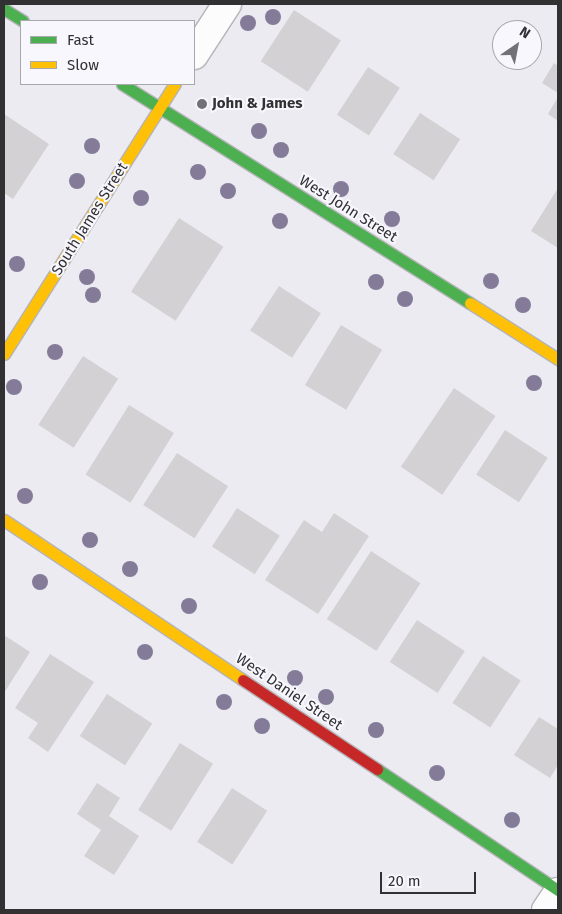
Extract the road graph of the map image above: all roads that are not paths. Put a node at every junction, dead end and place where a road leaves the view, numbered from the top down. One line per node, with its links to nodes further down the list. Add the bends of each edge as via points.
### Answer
1 (227, 4): 4 (street)
2 (4, 9): 3 (street)
3 (21, 20)
4 (195, 53)
5 (124, 85): 7 (street, West John Street)
6 (174, 85): 7 (street, South James Street)
7 (160, 108): 8 (street, South James Street); 9 (street, West John Street)
8 (4, 354)
9 (558, 359)
10 (4, 520): 11 (street, West Daniel Street)
11 (558, 891): 12 (street)
12 (546, 910)

